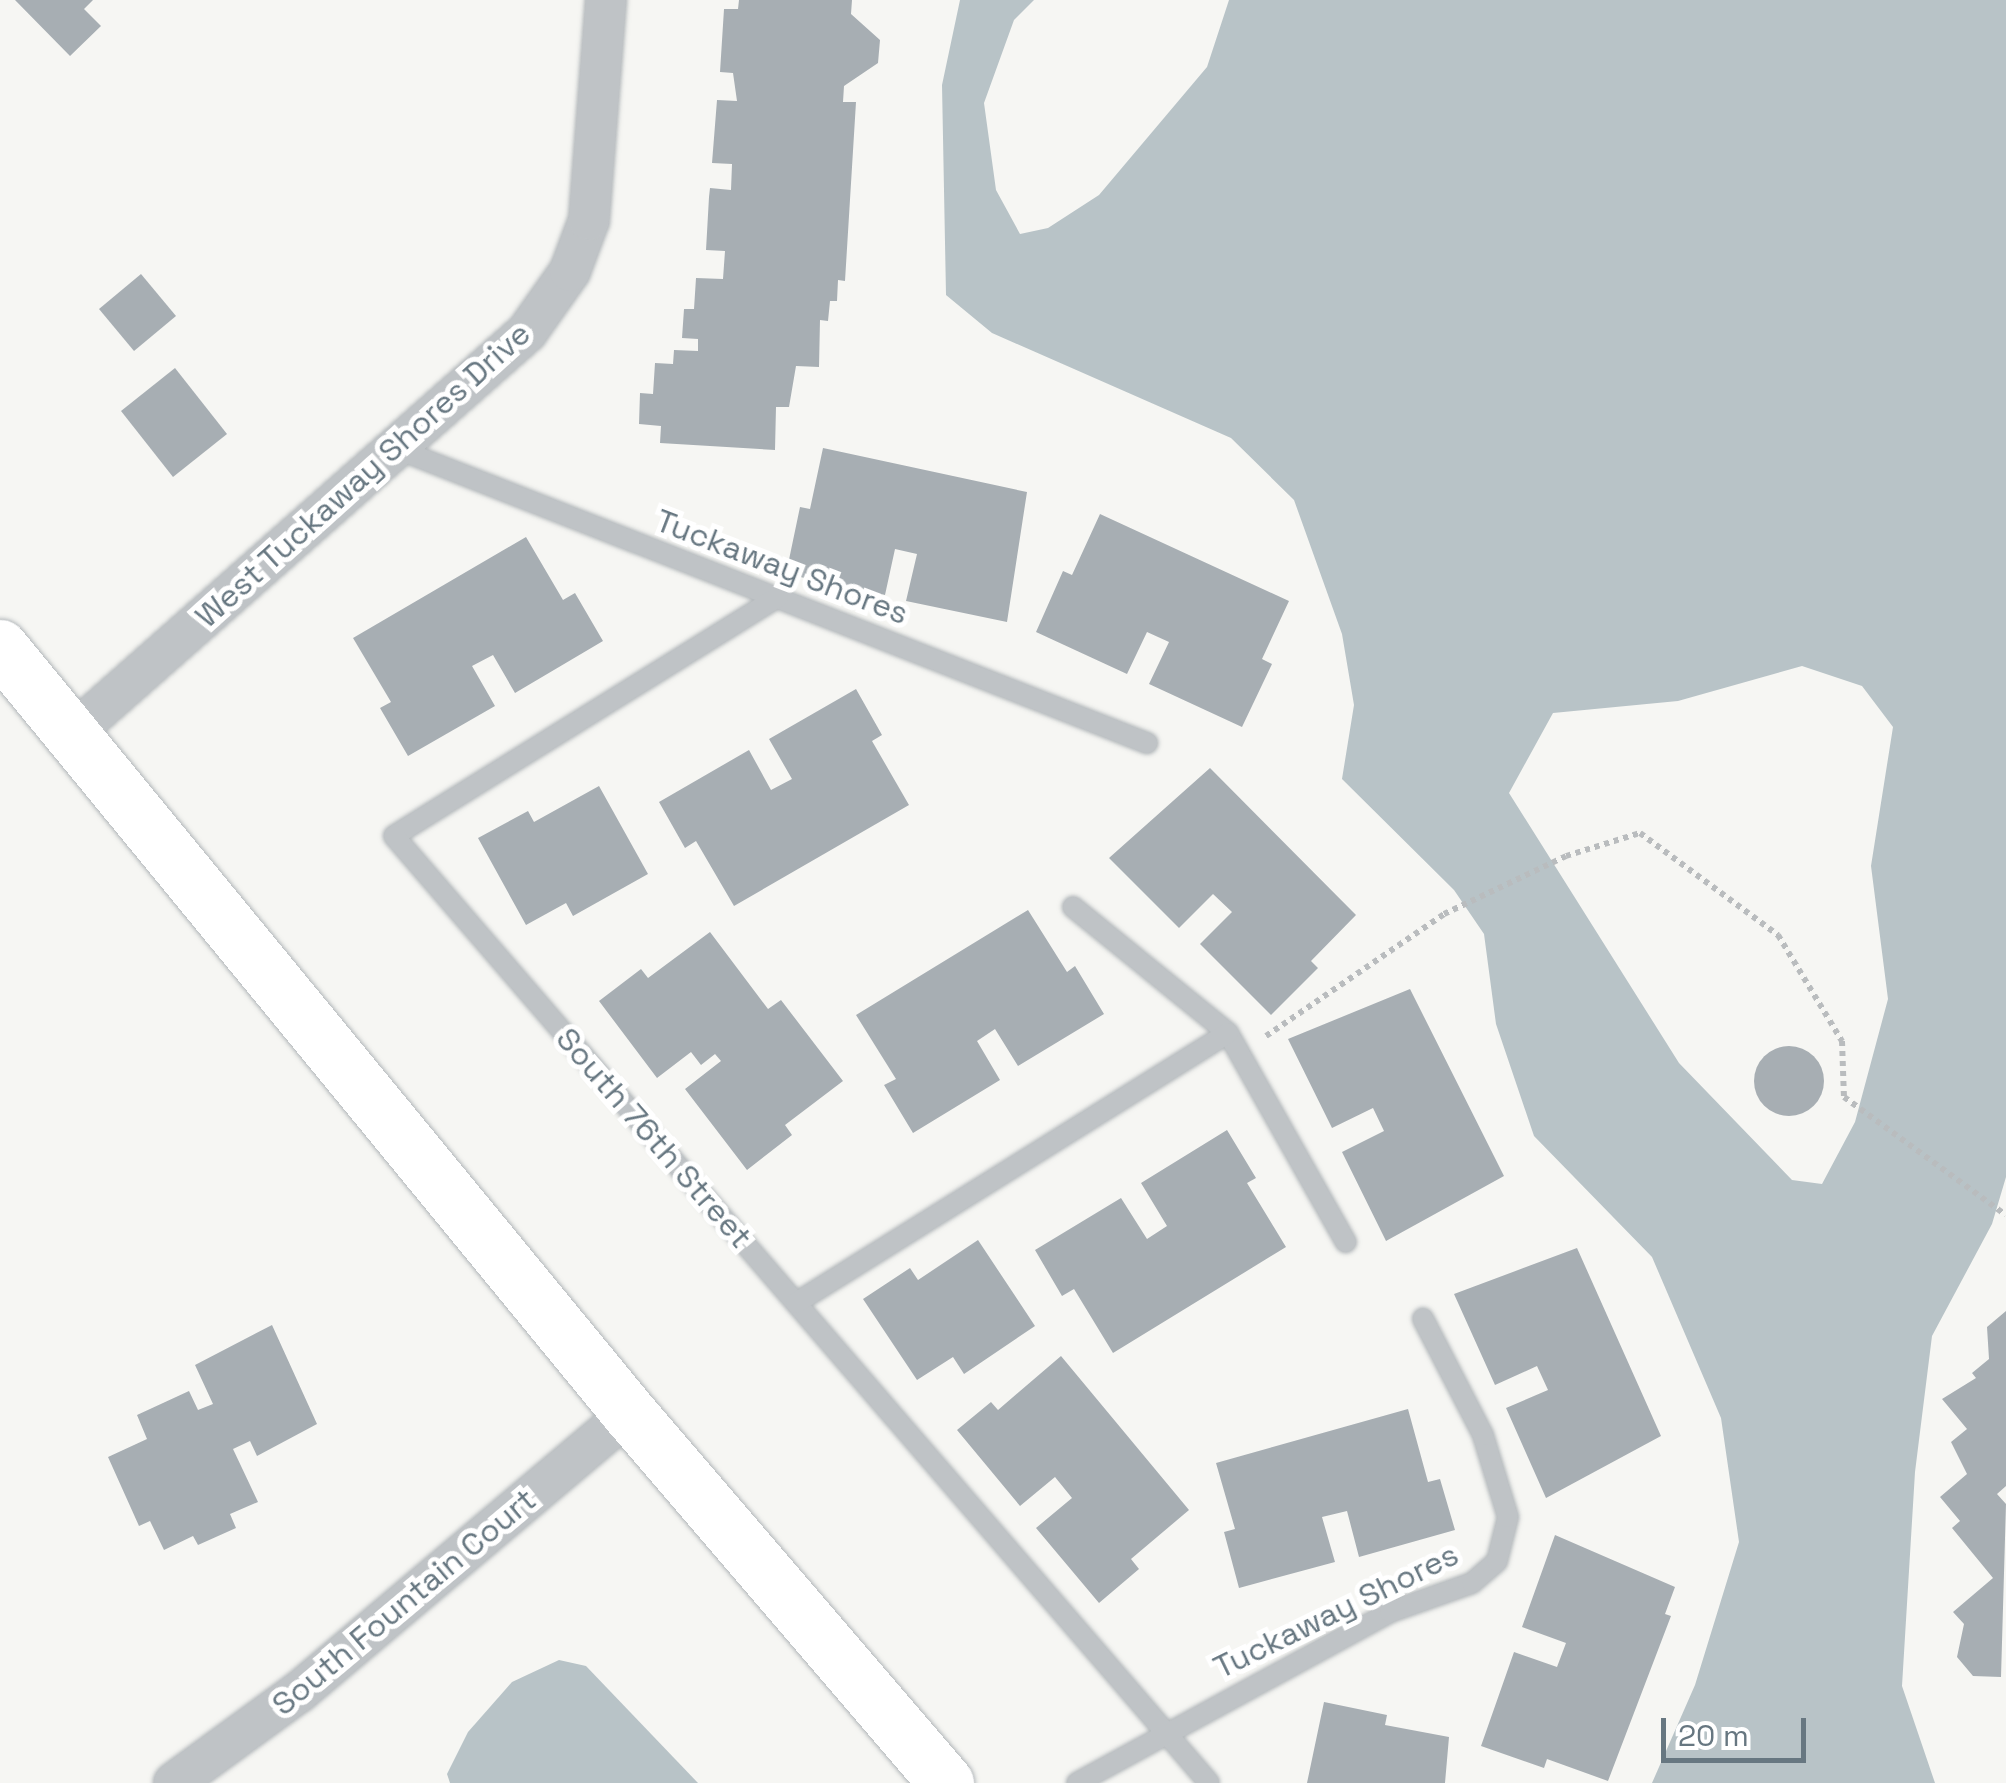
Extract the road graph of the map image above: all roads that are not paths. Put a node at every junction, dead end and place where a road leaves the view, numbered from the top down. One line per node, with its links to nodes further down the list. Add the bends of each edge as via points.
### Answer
1 (606, 0): 2 (street, West Tuckaway Shores Drive, via 589,220 570,272 527,332)
2 (396, 448): 3 (lane, Tuckaway Shores); 5 (street, West Tuckaway Shores Drive)
3 (778, 597): 6 (lane, Tuckaway Shores); 10 (lane, South 76th Street, via 394,836)
4 (0, 647): 5 (main road)
5 (74, 732): 12 (main road)
6 (1147, 743)
7 (1073, 907): 8 (lane)
8 (1228, 1032): 9 (lane); 10 (lane)
9 (1346, 1242)
10 (796, 1303): 13 (lane, South 76th Street)
11 (1423, 1319): 13 (lane, Tuckaway Shores, via 1488,1452 1508,1518 1497,1561 1472,1583 1390,1612)
12 (629, 1414): 14 (street, South Fountain Court, via 299,1692); 15 (main road)
13 (1163, 1730): 16 (lane, Tuckaway Shores); 17 (lane, South 76th Street)
14 (174, 1783)
15 (946, 1783)
16 (1077, 1783)
17 (1208, 1783)

